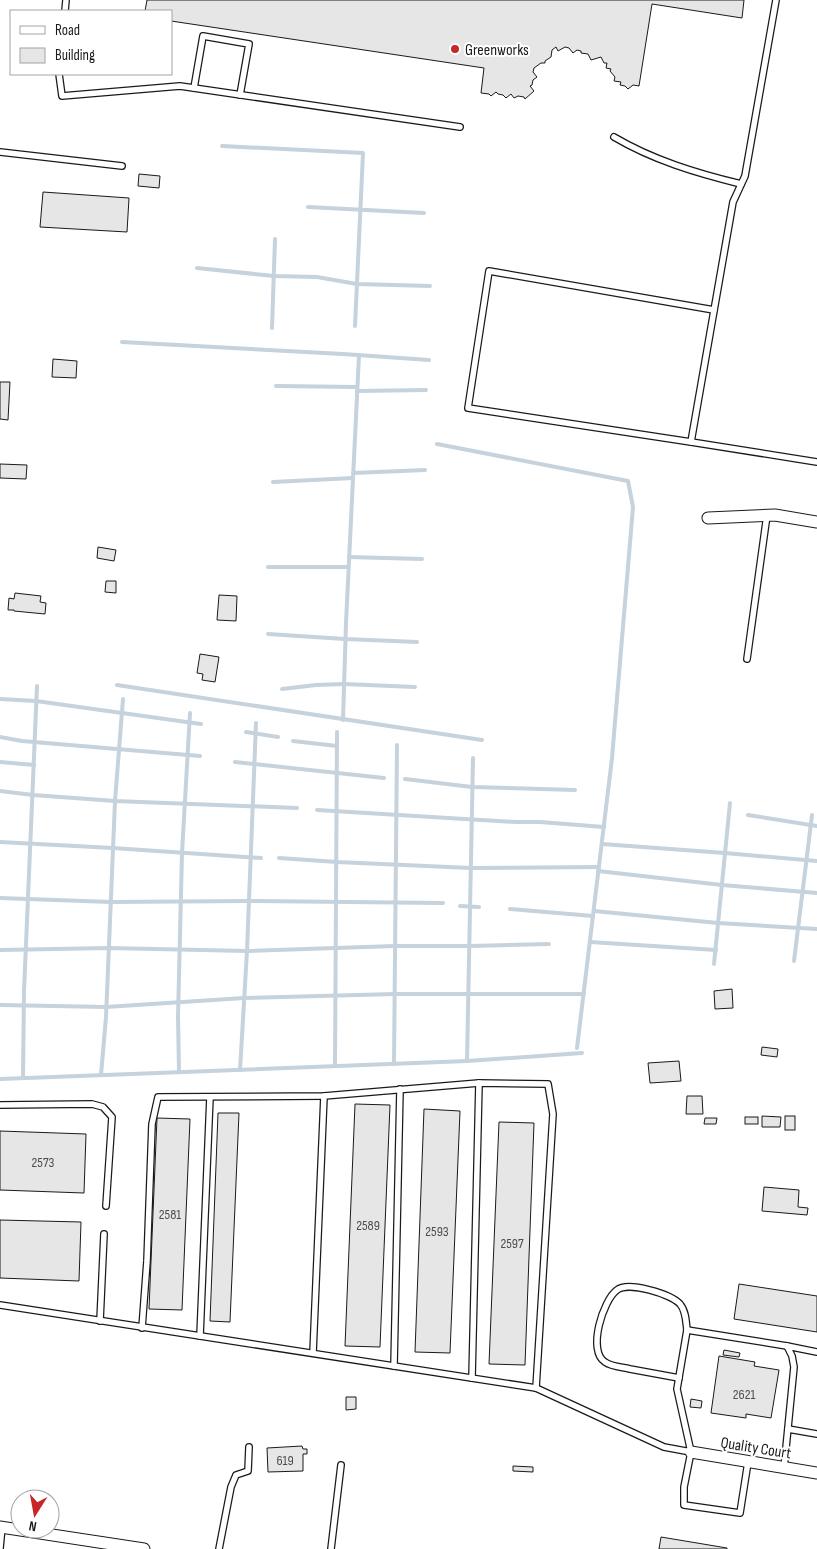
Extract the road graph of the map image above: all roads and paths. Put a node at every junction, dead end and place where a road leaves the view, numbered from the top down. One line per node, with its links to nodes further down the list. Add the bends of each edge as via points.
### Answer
1 (776, 0): 9 (lane)
2 (59, 75): 3 (lane, via 62,96 180,86)
3 (194, 88): 4 (lane); 4 (lane, via 203,36 249,44)
4 (240, 95): 5 (lane)
5 (460, 127)
6 (614, 136): 9 (lane, via 662,161)
7 (0, 152): 8 (lane)
8 (122, 166)
9 (741, 184): 10 (lane, via 733,202)
10 (714, 310): 11 (lane); 11 (lane, via 490,271 468,408)
11 (691, 442): 12 (lane)
12 (817, 462)
13 (767, 515): 14 (street); 15 (street); 16 (lane)
14 (708, 518)
15 (817, 522)
16 (747, 659)
17 (479, 1083): 18 (lane); 33 (lane); 35 (lane, via 548,1084 553,1114)
18 (400, 1089): 19 (lane); 32 (lane)
19 (324, 1096): 20 (lane); 31 (lane)
20 (210, 1097): 26 (lane, via 158,1097 152,1124 148,1261); 28 (lane)
21 (0, 1105): 22 (lane, via 92,1104 103,1107 112,1117)
22 (106, 1206)
23 (104, 1234): 25 (lane)
24 (0, 1305): 25 (lane)
25 (100, 1321): 26 (lane)
26 (142, 1328): 28 (lane)
27 (687, 1330): 29 (lane); 34 (lane); 34 (lane, via 684,1309 674,1298 627,1286 610,1297 596,1336 600,1359 606,1363)
28 (200, 1336): 31 (lane)
29 (787, 1346): 30 (lane); 36 (lane, via 794,1367)
30 (817, 1352)
31 (314, 1353): 32 (lane)
32 (394, 1366): 33 (lane)
33 (472, 1378): 35 (lane)
34 (679, 1378): 39 (lane, via 678,1396)
35 (536, 1388): 39 (lane, via 664,1447)
36 (788, 1429): 37 (lane); 42 (lane)
37 (817, 1434)
38 (249, 1447): 47 (lane, via 248,1470 236,1475 231,1487)
39 (691, 1452): 40 (street, Quality Court); 40 (lane, via 684,1505 740,1513)
40 (748, 1462): 42 (street, Quality Court)
41 (341, 1465): 48 (lane)
42 (784, 1468): 43 (street, Quality Court)
43 (817, 1473)
44 (1, 1527): 45 (lane); 46 (street)
45 (0, 1548)
46 (144, 1549)
47 (219, 1549)
48 (331, 1549)

